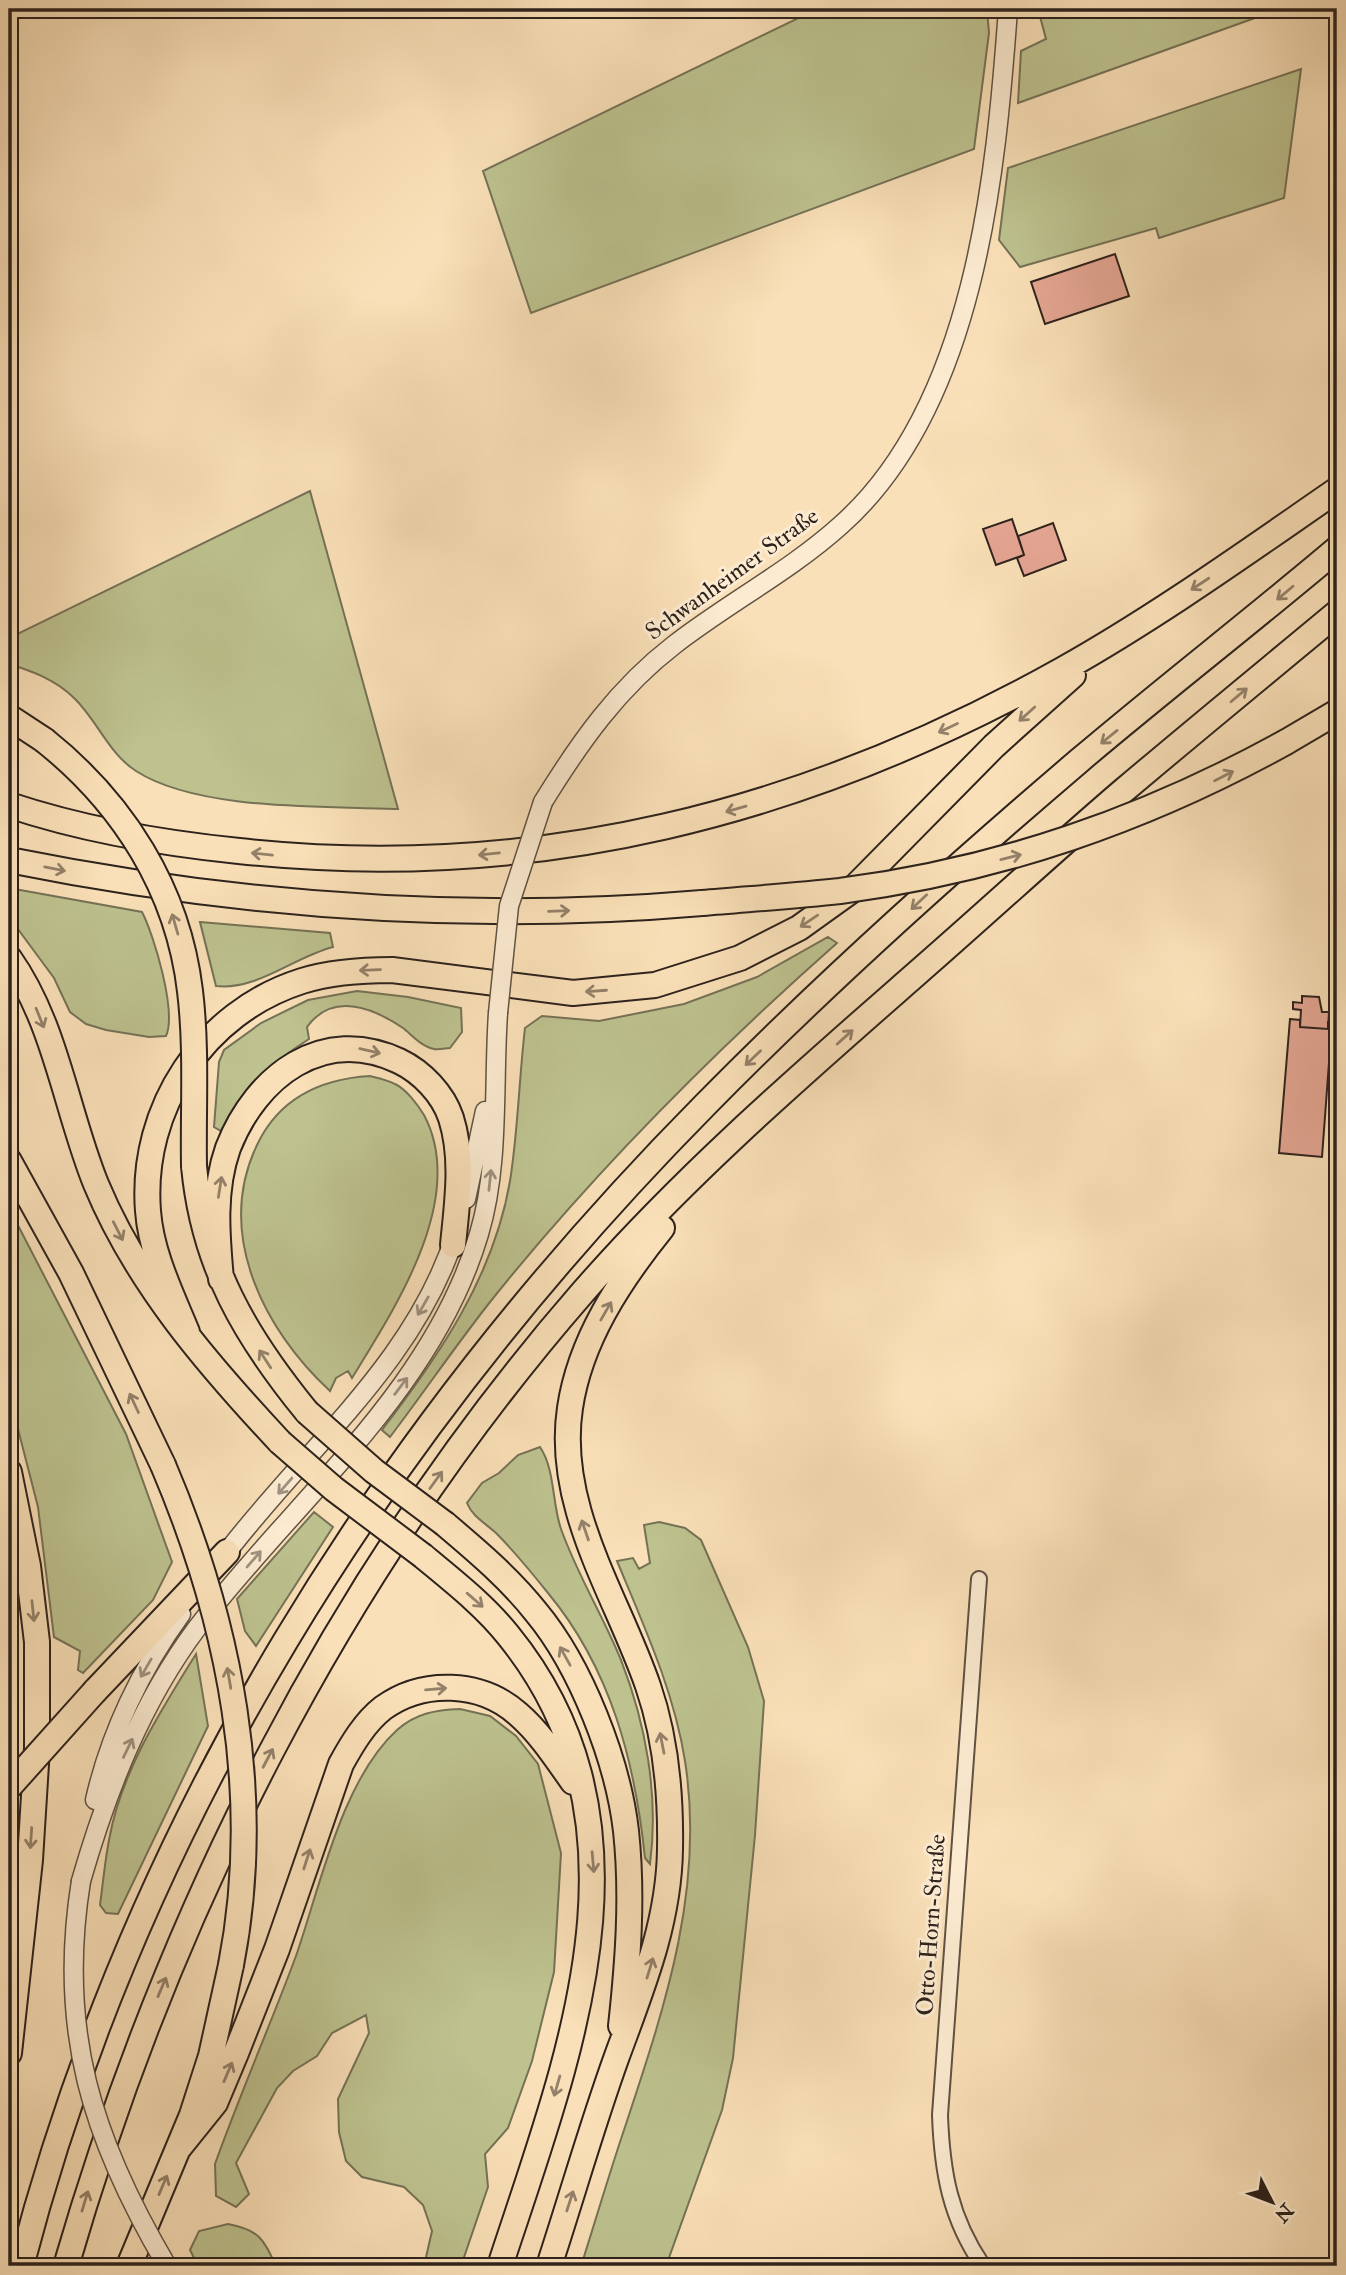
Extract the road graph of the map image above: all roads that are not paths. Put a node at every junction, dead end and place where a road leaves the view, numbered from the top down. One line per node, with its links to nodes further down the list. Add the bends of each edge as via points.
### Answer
1 (1008, 9): 11 (street, Schwanheimer Straße, bridge, via 998,135 974,268 947,360 913,434 844,523 674,644 633,680 591,727 543,802 509,906)
2 (1337, 490): 5 (highway, one-way to 5)
3 (1337, 548): 26 (highway, one-way to 26, via 1081,760 809,1003 630,1186 446,1402 350,1536 258,1683 215,1762 145,1908 96,2026)
4 (1337, 613): 12 (highway, one-way to 4, via 1121,792)
5 (1116, 638): 8 (highway, one-way to 8, via 1009,698 853,769 684,823 544,850 451,858 320,860 156,842); 16 (highway, one-way to 16, via 1011,730 852,890 799,928 740,958 655,985 573,993 362,970 302,981 230,1018 176,1083 151,1150 147,1193 151,1232)
6 (1337, 712): 9 (highway, one-way to 6, bridge, via 147,886 317,905 472,912 634,909 850,889 940,874 1094,832 1170,802)
7 (9, 716): 15 (highway, one-way to 7, bridge, via 198,1211 190,991 172,912 153,869 114,808 70,760)
8 (9, 805)
9 (9, 860)
10 (9, 958): 16 (highway, one-way to 16, via 46,1031 82,1147 113,1222 133,1259)
11 (494, 1069): 14 (street); 22 (street, one-way to 11, via 105,1800 177,1658 233,1583 397,1393 447,1312 480,1234 489,1189)
12 (740, 1133): 24 (highway, one-way to 12, via 661,1927 670,1852 668,1784 649,1689 576,1501 569,1456 570,1409 591,1339 616,1292); 27 (highway, one-way to 12, via 125,2081 191,1917 260,1772 340,1630 431,1487 548,1334 625,1246)
13 (9, 1161): 25 (highway, one-way to 13, bridge, via 211,2056 231,1965 243,1848 241,1761 233,1695 212,1595 163,1465 77,1284)
14 (453, 1245): 15 (highway, one-way to 14, via 216,1216 225,1161 238,1128 262,1093 289,1066 339,1049 374,1051 411,1067 444,1104 458,1146); 18 (street, one-way to 18, via 421,1311 367,1391)
15 (221, 1279): 24 (highway, one-way to 15, bridge, via 628,1962 626,1828 612,1768 579,1681 537,1613 480,1553 307,1412 269,1365)
16 (187, 1332): 21 (highway, one-way to 21, bridge, via 280,1442 423,1556 482,1606 509,1636 557,1716)
17 (9, 1472): 23 (highway, one-way to 23, via 37,1642 30,1860)
18 (227, 1552): 20 (highway, bridge); 22 (street, one-way to 22, via 165,1636 114,1738 98,1789)
19 (979, 1579): 32 (street, Otto-Horn-Straße, via 940,2115 942,2165 950,2200)
20 (9, 1787)
21 (582, 1795): 25 (highway, one-way to 21, via 215,2103 277,1949 341,1764 357,1737 383,1709 429,1689 469,1689 492,1697 527,1723); 30 (highway, one-way to 30, via 594,1867 594,1900 579,2006)
22 (81, 1881): 29 (street, bridge, via 74,1922 74,2004 85,2083 119,2174)
23 (9, 2053)
24 (618, 2055): 31 (highway, one-way to 24)
25 (178, 2149): 28 (highway, one-way to 25)
26 (21, 2266)
27 (66, 2266)
28 (129, 2266)
29 (167, 2266)
30 (500, 2266)
31 (549, 2266)
32 (983, 2266)

